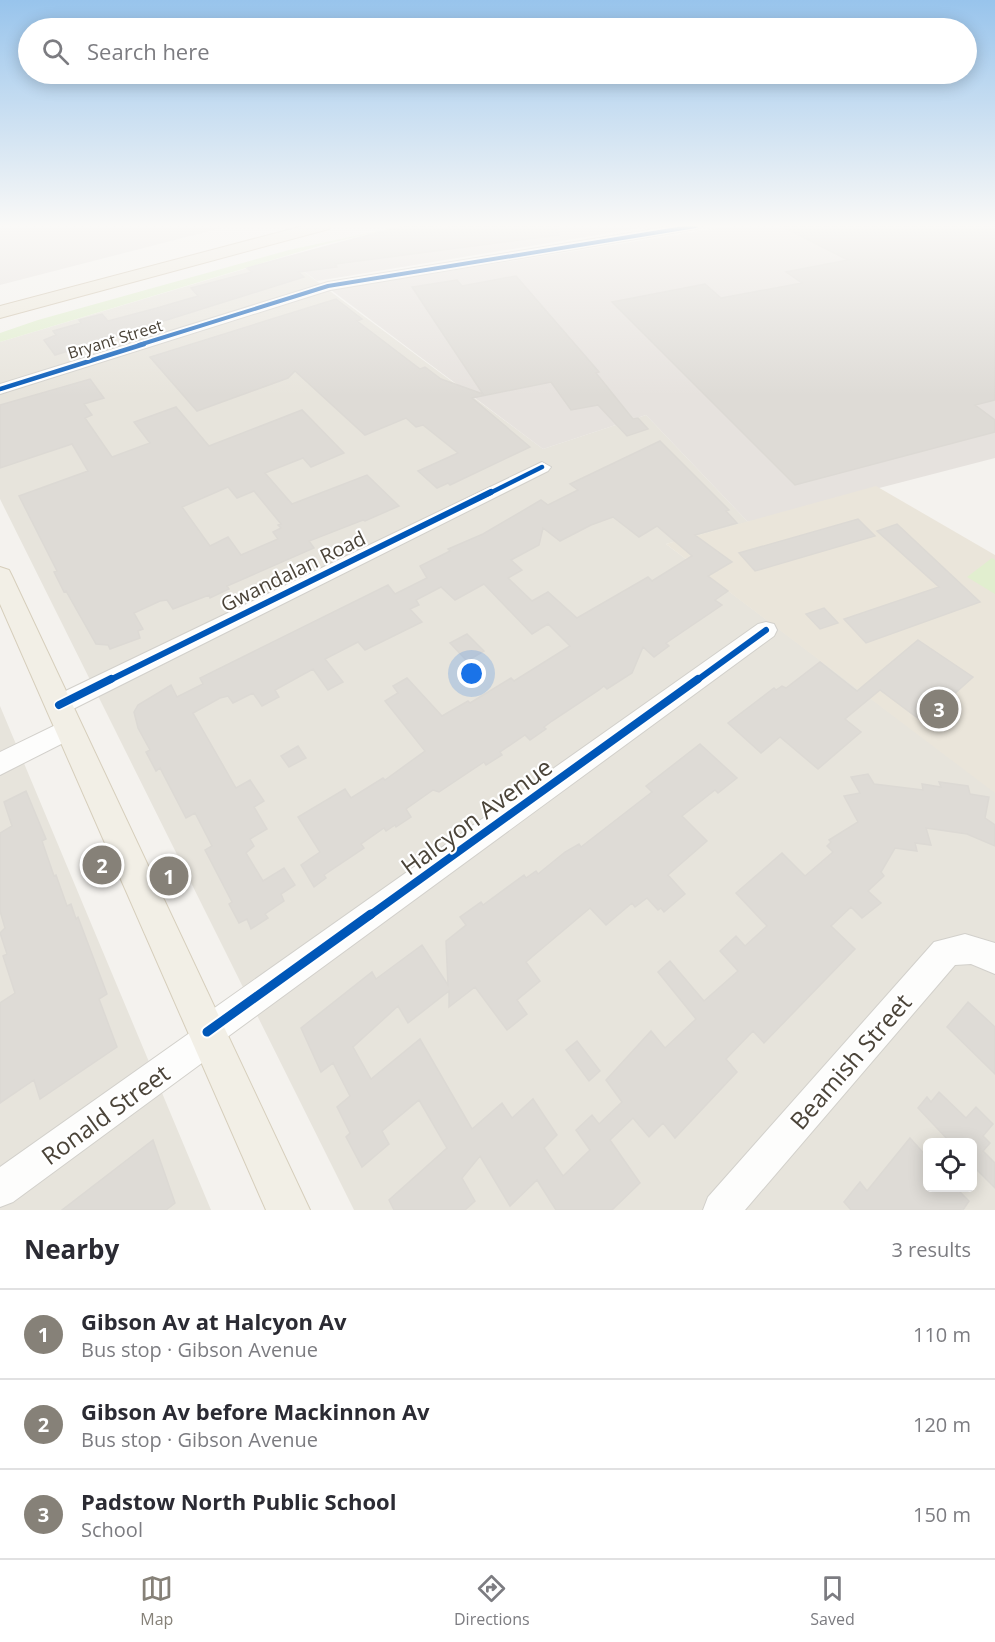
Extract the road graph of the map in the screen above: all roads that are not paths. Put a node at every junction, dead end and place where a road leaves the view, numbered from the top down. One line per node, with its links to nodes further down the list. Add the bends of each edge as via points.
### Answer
1 (62, 282): 4 (highway)
2 (111, 282): 5 (highway)
3 (350, 282): 6 (street, Bryant Street)
4 (0, 299)
5 (0, 312)
6 (0, 389)
7 (542, 467): 10 (street, Gwandalan Road)
8 (0, 576): 10 (main road)
9 (766, 630): 13 (street, Halcyon Avenue)
10 (64, 717): 11 (street, Gwandalan Road); 13 (main road)
11 (0, 764)
12 (995, 959): 16 (street, Beamish Street, via 970,948 945,953)
13 (209, 1035): 14 (street, Ronald Street); 15 (main road)
14 (0, 1189)
15 (288, 1210)
16 (721, 1210)

